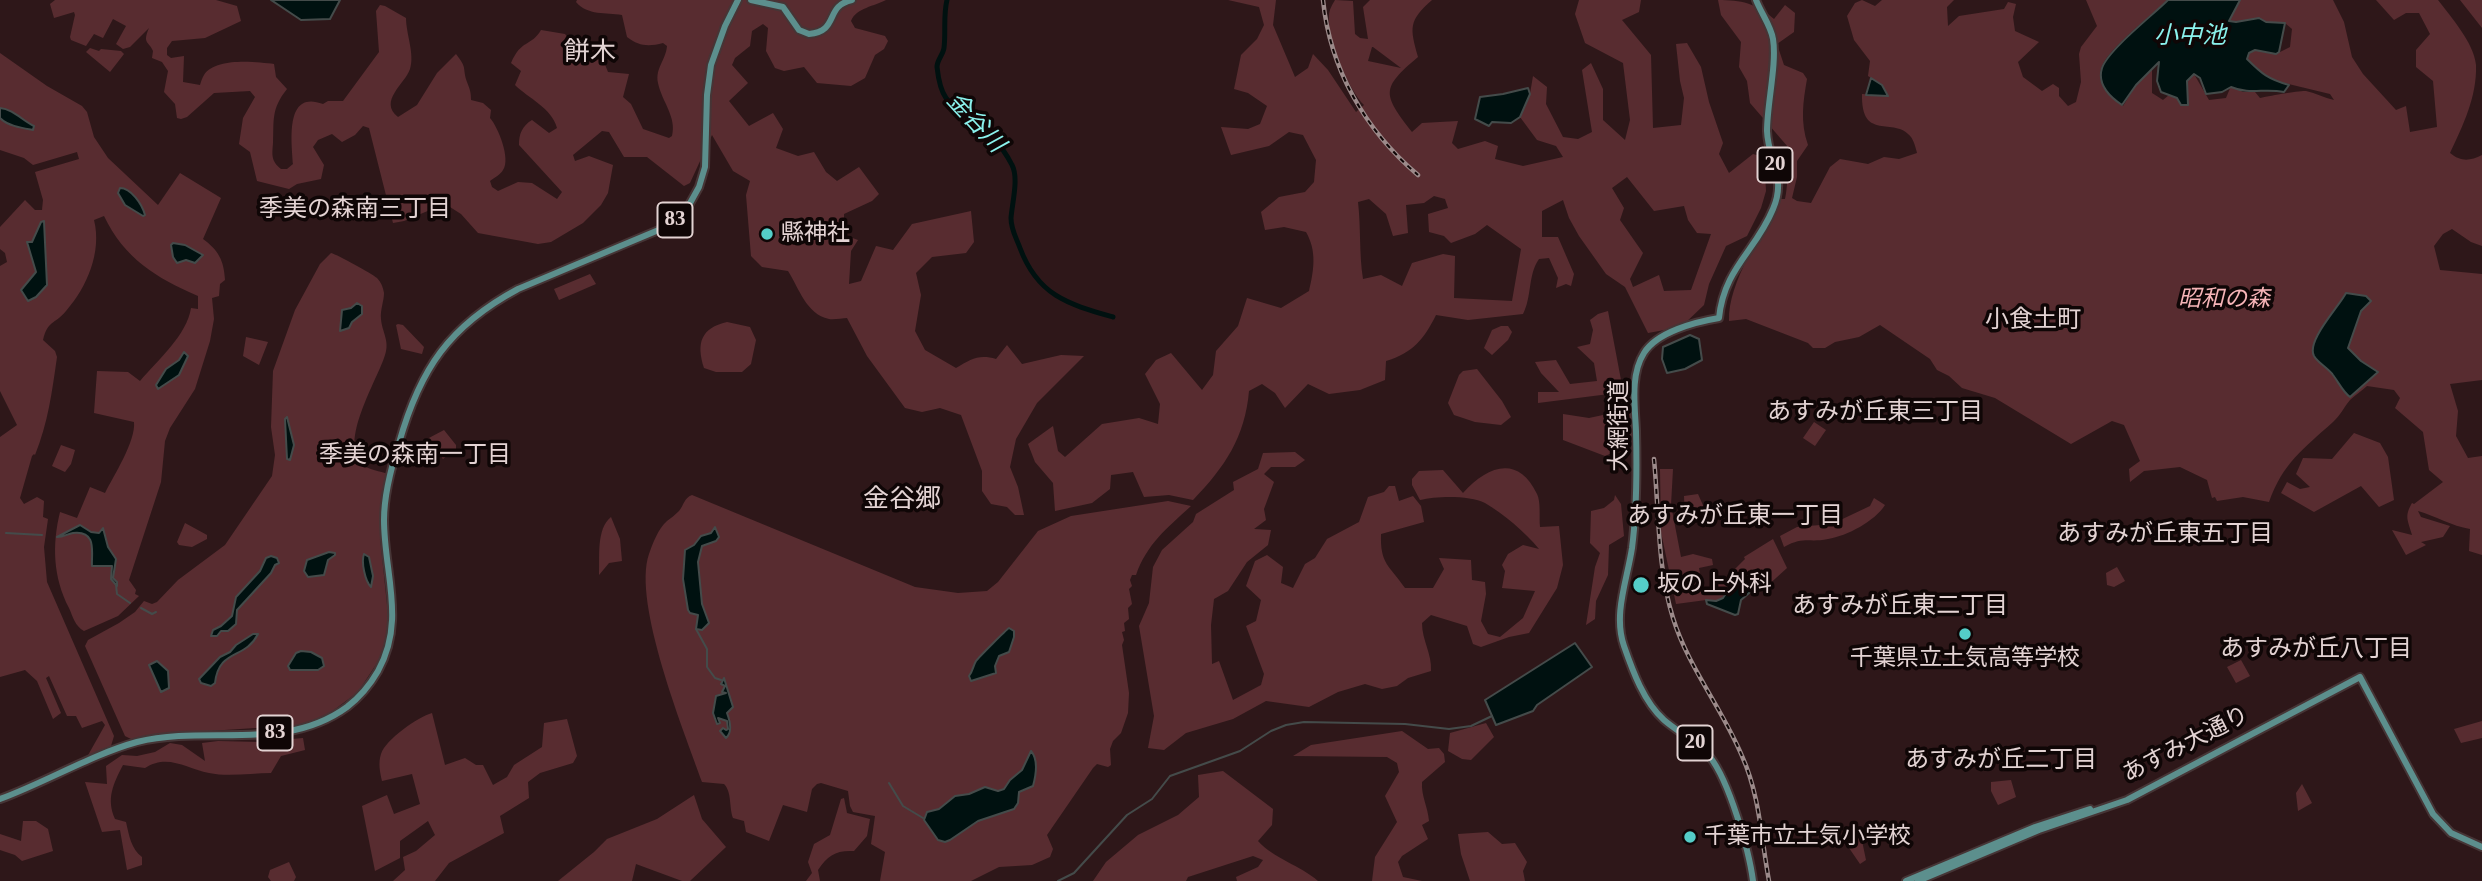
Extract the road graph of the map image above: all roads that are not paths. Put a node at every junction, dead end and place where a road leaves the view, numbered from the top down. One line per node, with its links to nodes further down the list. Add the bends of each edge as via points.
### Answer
1 (738, 0): 6 (main road, 83, via 711,65 704,174 684,210 661,229 495,302 455,334 423,376 405,421 385,500 393,623 389,647 366,689 327,721 312,727 138,742)
2 (751, 0): 3 (main road, via 783,7 799,30 809,34 826,28 839,4)
3 (852, 0)
4 (1756, 0): 8 (main road, 大網街道 / 20, via 1773,40 1767,130 1779,179 1777,197 1770,216 1725,286 1719,318 1661,338 1650,345 1639,363 1635,385 1637,497 1618,618 1625,648 1647,698 1665,721 1703,749 1721,774 1743,832)
5 (2248, 735): 7 (main road, あすみ大通り, via 2360,676 2433,814 2451,834); 9 (main road, あすみ大通り, via 2129,795 2035,827); 10 (main road, あすみ大通り, via 2127,800 2039,830)
6 (0, 799)
7 (2482, 847)
8 (1753, 881)
9 (1906, 881)
10 (1918, 881)

